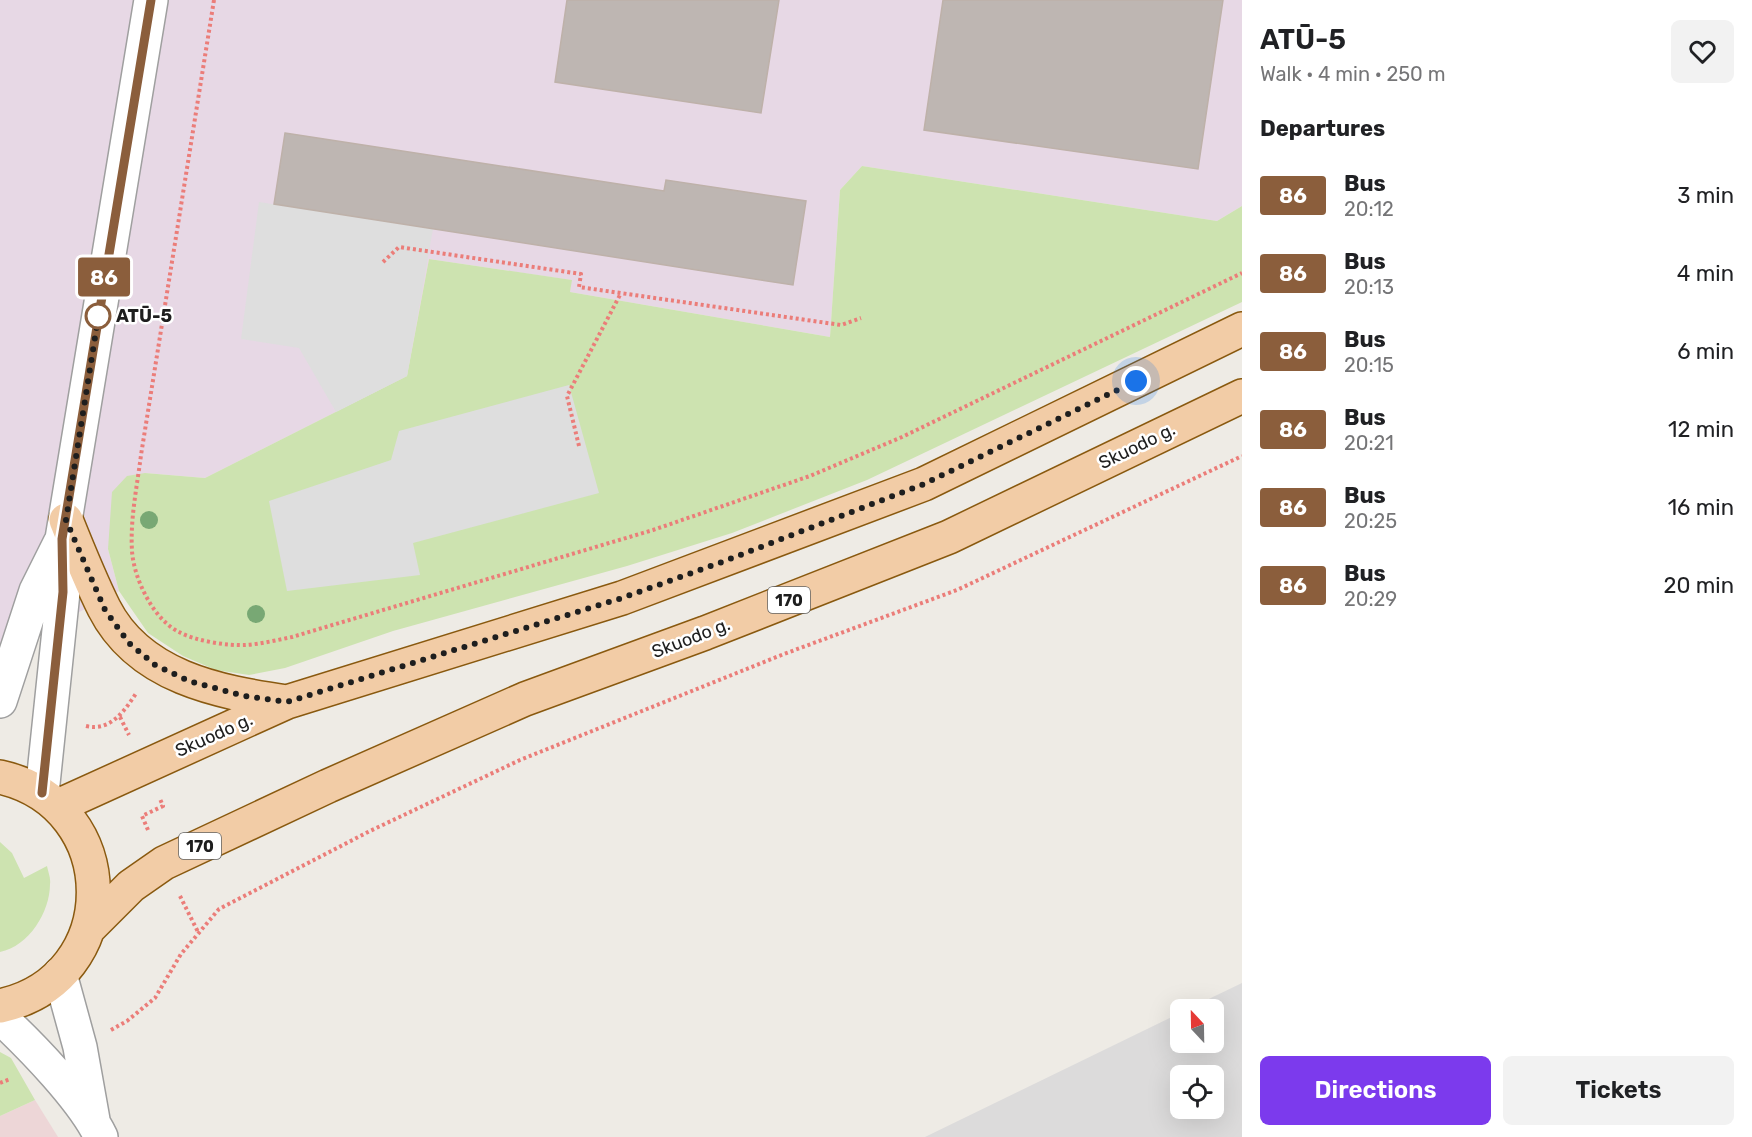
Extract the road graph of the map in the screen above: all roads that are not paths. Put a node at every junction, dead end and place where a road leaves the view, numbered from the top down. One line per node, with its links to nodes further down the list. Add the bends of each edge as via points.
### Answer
1 (151, 0): 4 (street)
2 (1242, 329): 6 (main road, Skuodo g., via 924,484 622,598)
3 (1242, 396): 9 (main road, Skuodo g. / 170, via 949,537 525,699 328,786 164,863 122,894)
4 (64, 530): 5 (street, via 36,591); 6 (main road, via 105,610 129,643 155,665 189,681 244,696); 8 (street)
5 (0, 701)
6 (287, 702): 8 (main road, Skuodo g.)
7 (0, 777): 8 (main road, via 17,781)
8 (50, 800): 9 (main road, via 75,827 87,851 94,876 94,903)
9 (88, 929): 10 (main road, via 77,953)
10 (60, 974): 11 (main road, via 40,991); 13 (street)
11 (0, 1006)
12 (0, 1017): 13 (street, via 45,1064)
13 (97, 1129)

